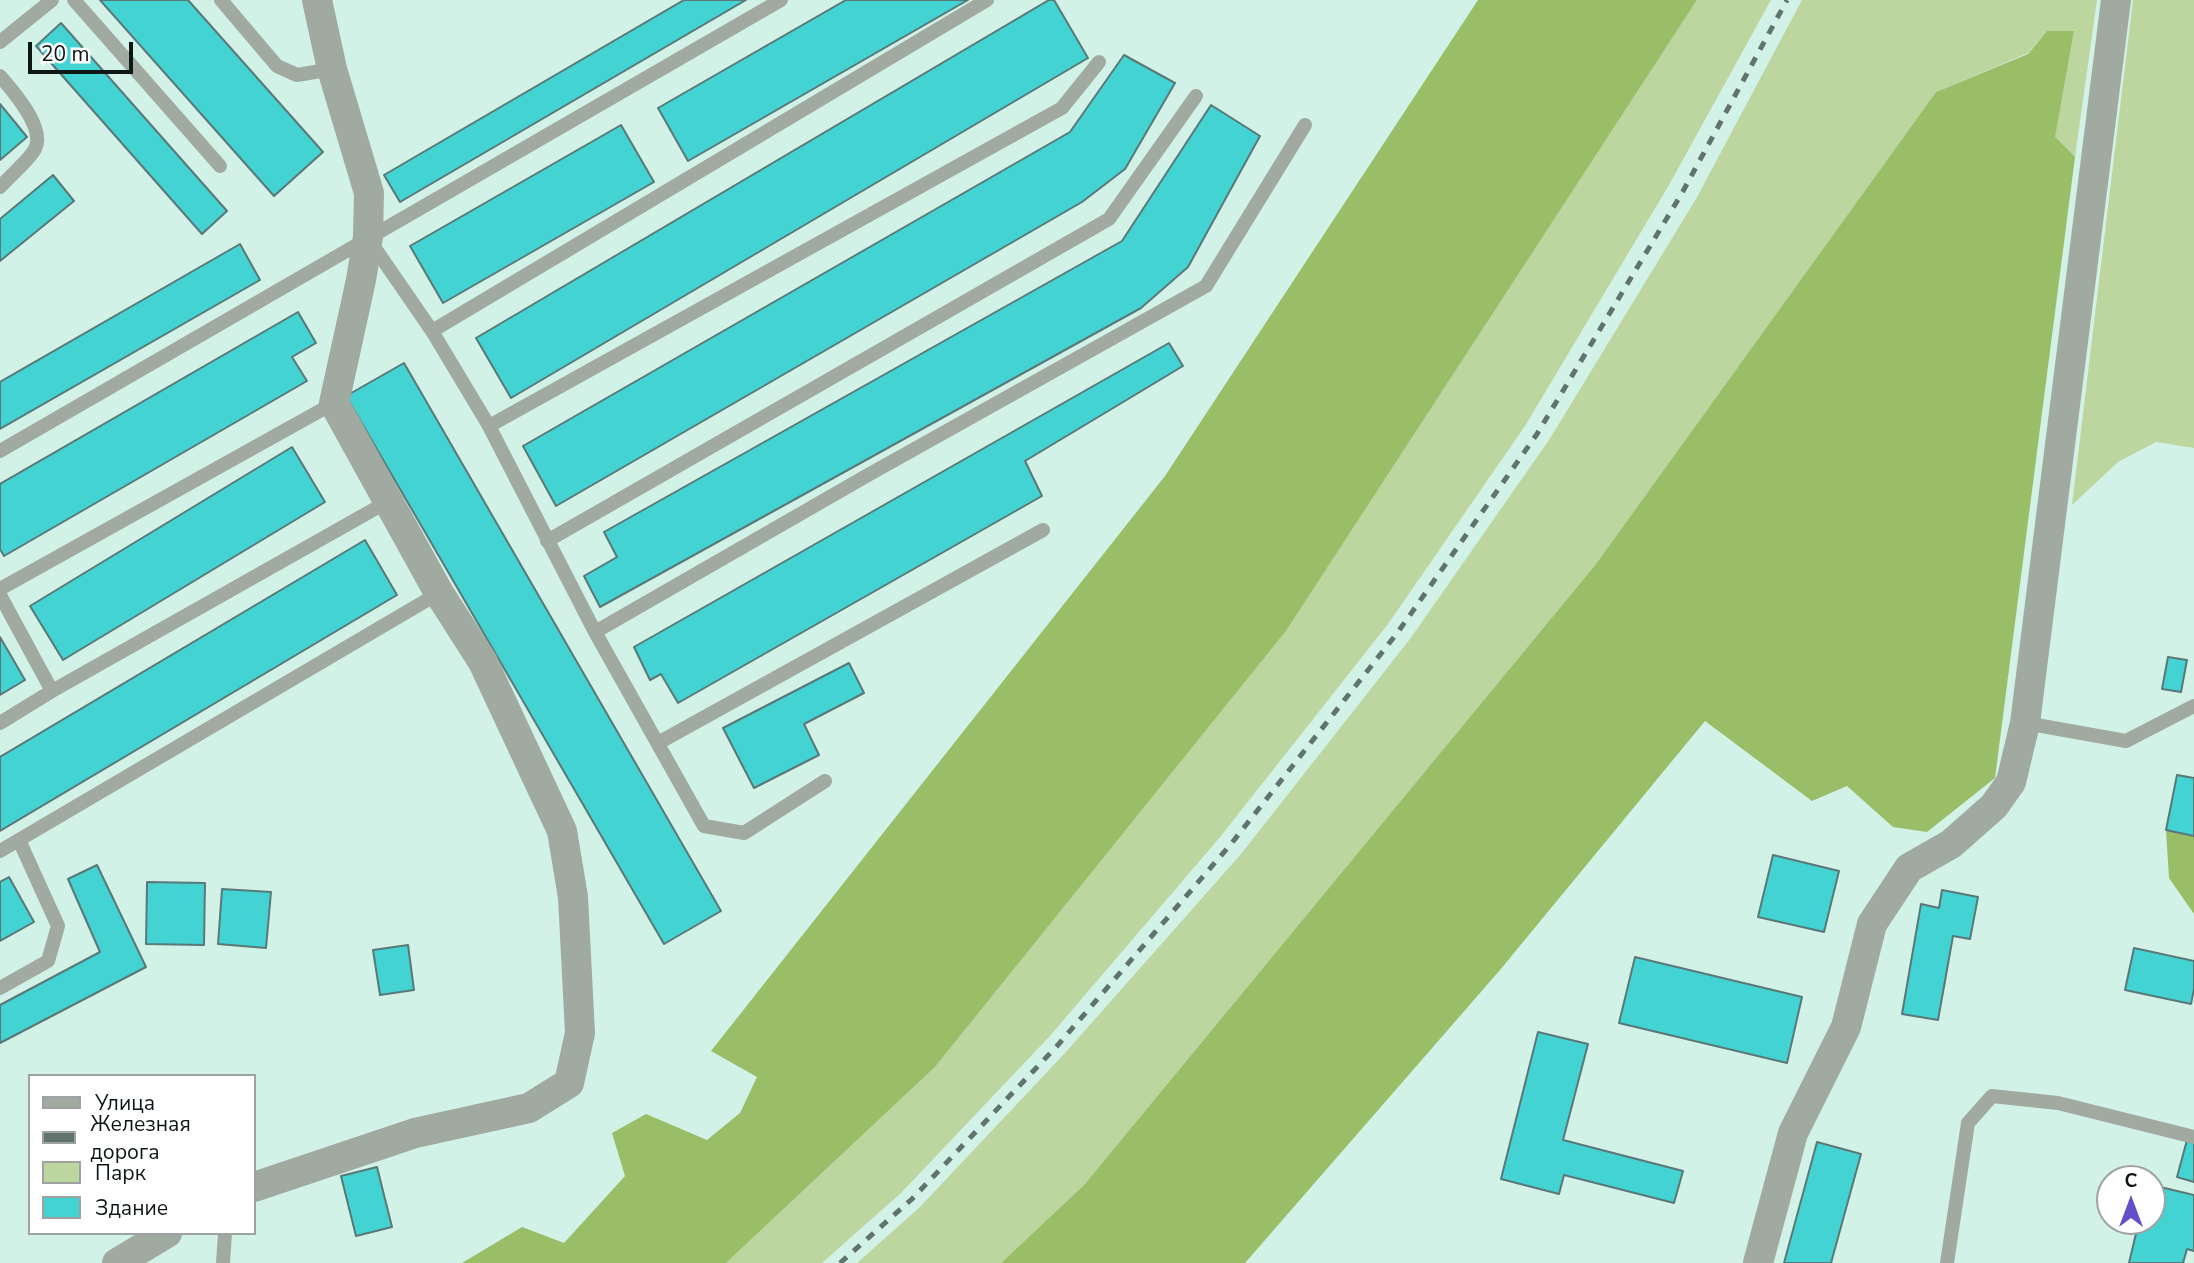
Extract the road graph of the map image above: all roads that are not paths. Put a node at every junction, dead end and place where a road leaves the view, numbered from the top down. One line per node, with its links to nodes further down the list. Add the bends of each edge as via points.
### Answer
1 (52, 0): 8 (lane)
2 (74, 0): 14 (lane)
3 (221, 0): 10 (lane, via 277,66 297,75)
4 (317, 0): 10 (street)
5 (781, 0): 16 (lane)
6 (987, 0): 17 (lane)
7 (2116, 0): 31 (street)
8 (0, 42)
9 (1099, 62): 19 (lane, via 1062,108)
10 (332, 69): 16 (street, via 369,193)
11 (0, 76): 15 (lane, via 24,105 37,136 35,149)
12 (1196, 96): 23 (lane, via 1109,219)
13 (1305, 125): 27 (lane, via 1206,286)
14 (219, 166)
15 (0, 187)
16 (368, 237): 17 (lane); 18 (street); 20 (lane)
17 (432, 331): 19 (lane)
18 (334, 403): 21 (street); 24 (lane)
19 (489, 426): 23 (lane)
20 (0, 452)
21 (387, 502): 25 (street); 28 (lane)
22 (1042, 530): 32 (lane)
23 (547, 541): 27 (lane)
24 (0, 589)
25 (439, 593): 34 (lane); 38 (street, via 483,662 562,831 573,897 580,1032 569,1083 529,1108 415,1133)
26 (0, 595): 28 (lane)
27 (595, 632): 32 (lane)
28 (52, 691): 30 (lane)
29 (2194, 706): 31 (lane, via 2126,741)
30 (0, 723)
31 (2025, 723): 43 (street, via 2011,782 1994,806 1951,844 1909,868 1872,924 1846,1027 1793,1133)
32 (658, 743): 33 (lane, via 704,826 744,833)
33 (825, 781)
34 (19, 840): 35 (lane); 36 (lane, via 58,926 48,961)
35 (0, 851)
36 (0, 988)
37 (2194, 1138): 44 (lane, via 2058,1103 1992,1096 1968,1123)
38 (256, 1185)
39 (164, 1235): 41 (street)
40 (225, 1235): 42 (lane)
41 (117, 1263)
42 (223, 1263)
43 (1758, 1263)
44 (1947, 1263)

